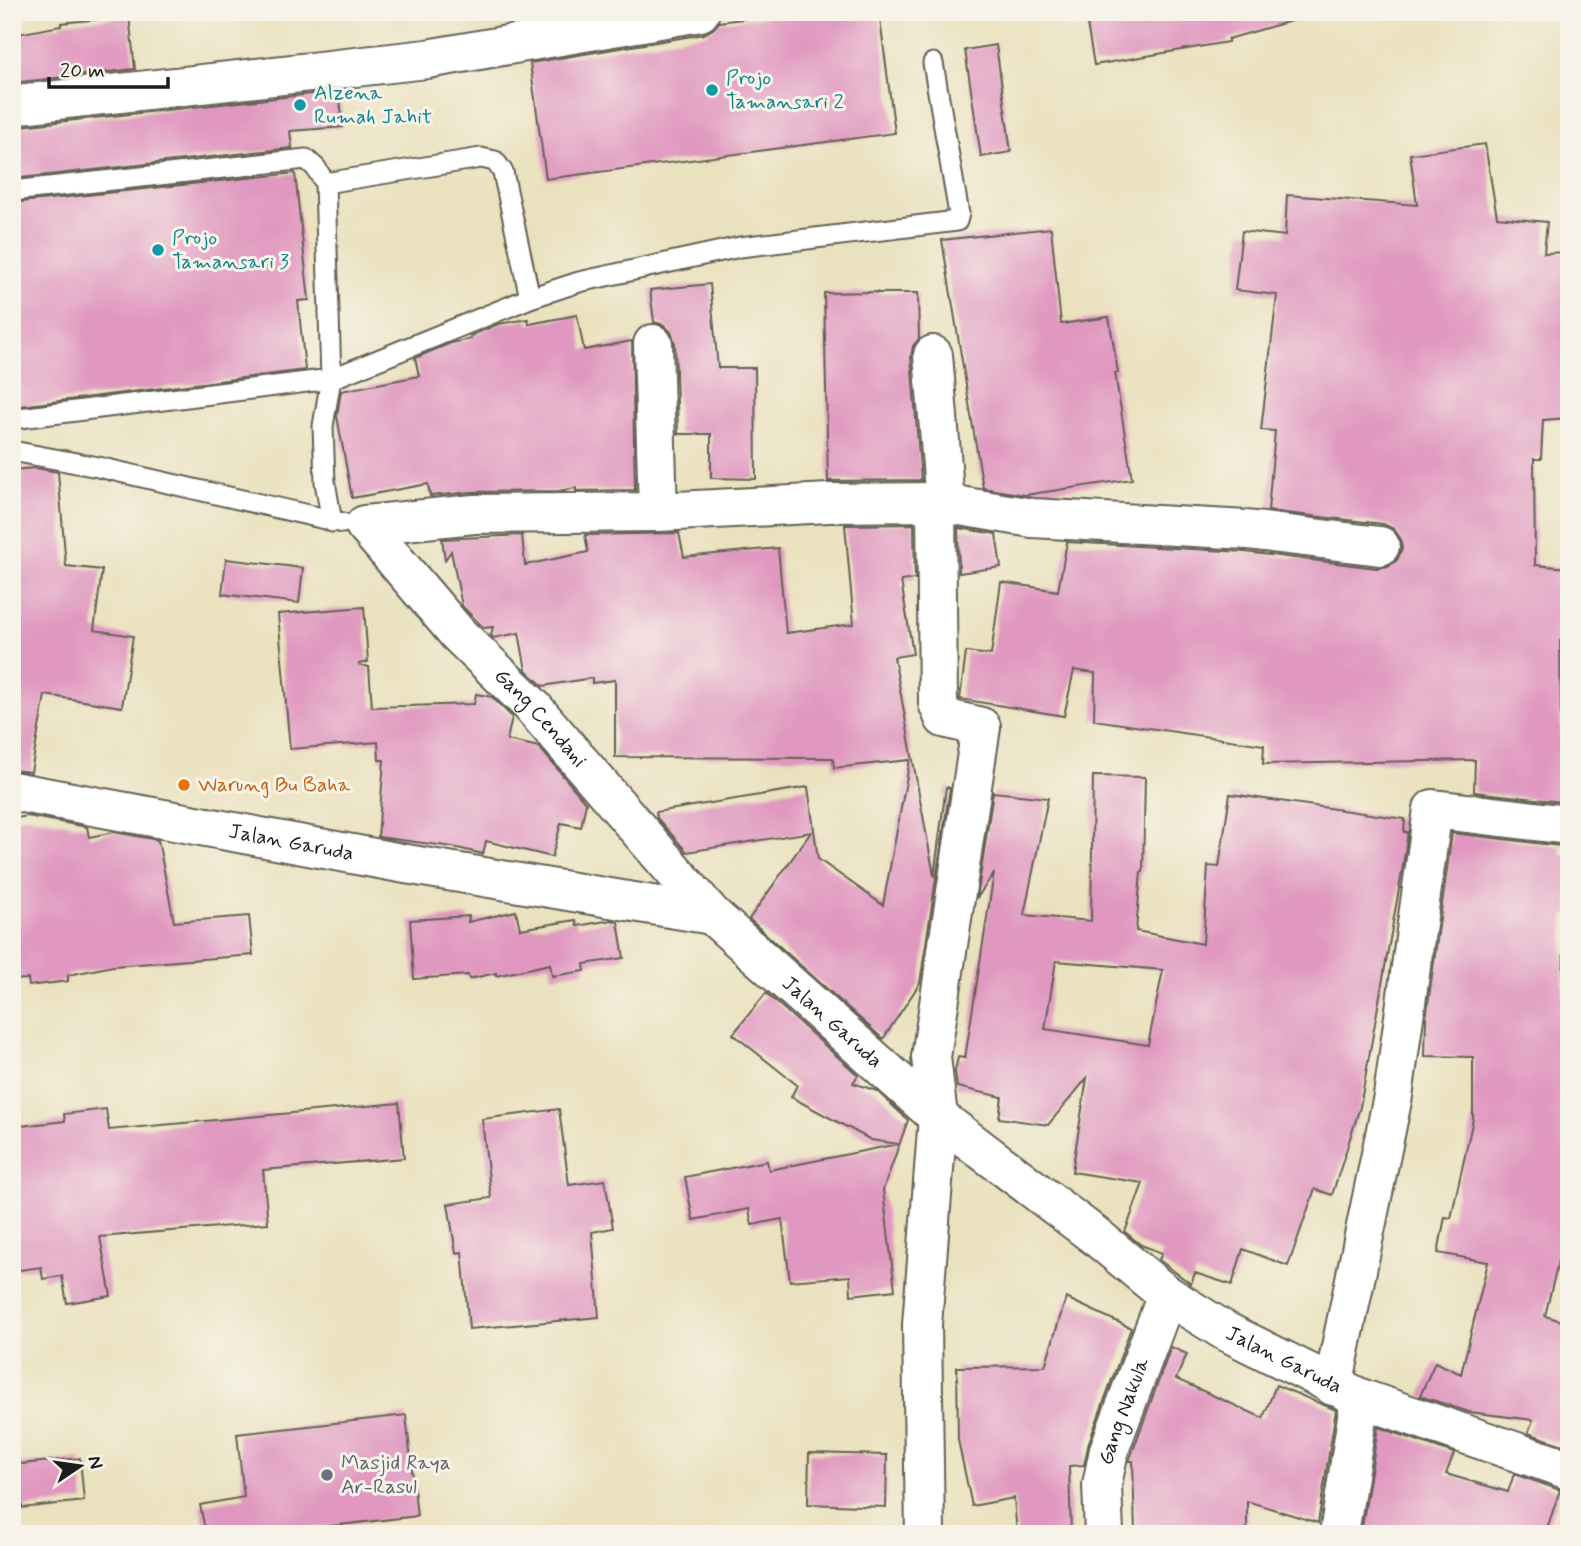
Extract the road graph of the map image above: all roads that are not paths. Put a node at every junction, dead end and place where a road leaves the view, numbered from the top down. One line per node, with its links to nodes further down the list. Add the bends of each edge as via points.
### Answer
1 (700, 12): 3 (street, via 427,59)
2 (933, 63): 6 (lane, via 960,214 957,221 740,247 579,282)
3 (12, 105)
4 (325, 183): 5 (lane, via 306,159); 6 (lane, via 481,158 495,162 503,172); 9 (lane)
5 (12, 191)
6 (530, 298): 9 (lane)
7 (653, 344): 13 (street)
8 (933, 355): 12 (street)
9 (331, 379): 10 (lane); 14 (lane, via 323,425 325,482)
10 (12, 419)
11 (12, 451): 14 (lane)
12 (941, 502): 13 (street); 15 (street, via 1032,518 1247,530); 19 (street, via 938,703 944,718 981,727 931,1058)
13 (658, 512): 14 (street, via 474,514)
14 (348, 524): 18 (street, Gang Cendani, via 531,705)
15 (1380, 546)
16 (12, 791): 18 (street, Jalan Garuda)
17 (1569, 825): 21 (street, via 1433,808)
18 (712, 915): 19 (street, Jalan Garuda)
19 (938, 1117): 20 (street, Jalan Garuda); 23 (street, via 922,1325)
20 (1167, 1295): 21 (street, Jalan Garuda, via 1225,1331); 24 (street, Gang Nakula, via 1110,1450 1102,1485)
21 (1347, 1392): 22 (street, Jalan Garuda); 25 (street)
22 (1569, 1470)
23 (925, 1534)
24 (1104, 1534)
25 (1339, 1534)

